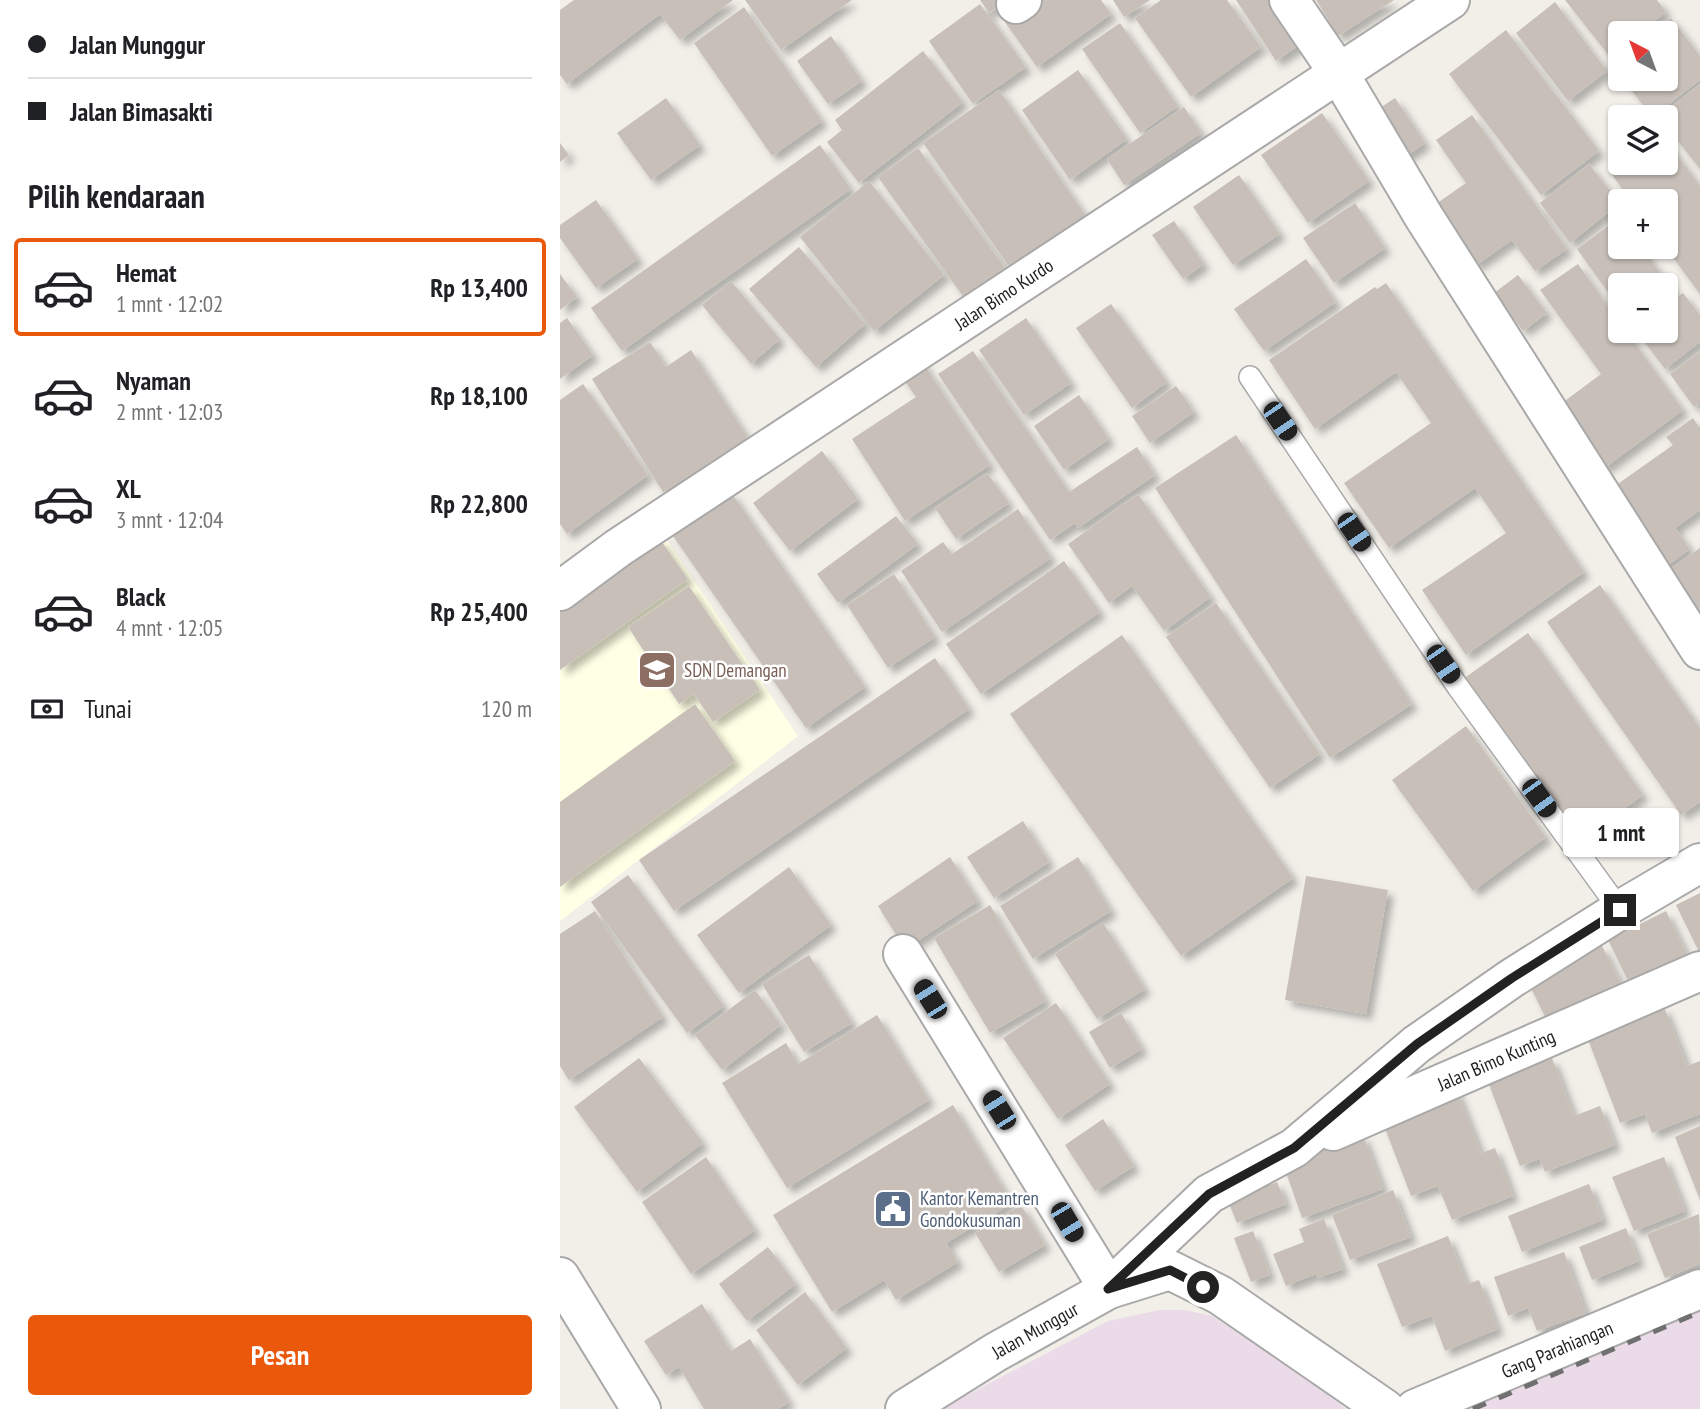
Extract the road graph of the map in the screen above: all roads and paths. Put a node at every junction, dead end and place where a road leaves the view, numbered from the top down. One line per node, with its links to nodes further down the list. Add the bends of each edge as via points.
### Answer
1 (1289, 0): 3 (street)
2 (1450, 0): 3 (street, Jalan Bimo Kurdo)
3 (1338, 72): 5 (street, Jalan Bimo Kurdo); 6 (street, via 1423,217)
4 (1250, 377): 8 (lane, via 1458,687)
5 (560, 591)
6 (1700, 650)
7 (1700, 863): 8 (street)
8 (1620, 910): 11 (street, via 1417,1044)
9 (903, 954): 13 (street)
10 (1700, 971): 11 (street, Jalan Bimo Kunting)
11 (1294, 1148): 13 (street, via 1209,1194)
12 (560, 1277): 15 (street)
13 (1108, 1289): 16 (street, Jalan Munggur); 17 (street, Jalan Munggur, via 1170,1270 1220,1295)
14 (1700, 1289): 18 (street, Gang Parahiangan)
15 (641, 1409)
16 (905, 1409)
17 (1385, 1409)
18 (1415, 1409)

